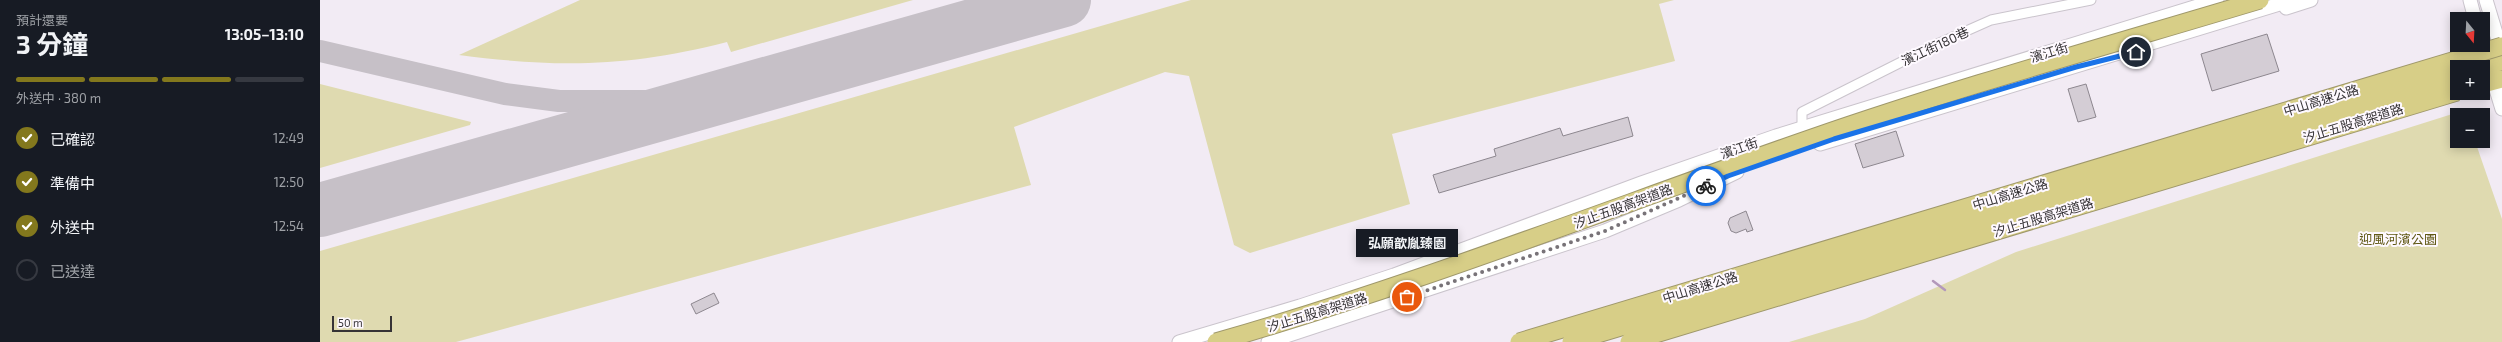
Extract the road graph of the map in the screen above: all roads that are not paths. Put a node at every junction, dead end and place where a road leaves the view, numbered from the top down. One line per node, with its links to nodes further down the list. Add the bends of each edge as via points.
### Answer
1 (2091, 0): 22 (street, 濱江街180巷, via 1991,20 1937,44 1802,112)
2 (2188, 0): 10 (main road, 濱江街, via 2147,13)
3 (2217, 0): 10 (main road, 濱江街)
4 (2260, 0): 26 (highway, 汐止五股高架道路, bridge, via 1815,137 1425,276)
5 (2293, 0): 16 (main road, 濱江街)
6 (2311, 0): 16 (main road, 濱江街, via 2106,61)
7 (2470, 0): 9 (main road)
8 (2486, 0): 13 (main road)
9 (2474, 12)
10 (2122, 30): 22 (main road, 濱江街)
11 (2502, 46): 28 (highway, 中山高速公路, bridge)
12 (2485, 52): 21 (main road)
13 (2502, 53)
14 (2502, 61): 15 (highway)
15 (2490, 65)
16 (2076, 67): 24 (main road, 濱江街, via 1834,139 1728,176)
17 (2450, 77): 29 (highway, 中山高速公路, bridge)
18 (2502, 79): 19 (highway)
19 (2490, 82)
20 (2450, 94): 30 (highway, 汐止五股高架道路, bridge)
21 (2502, 109)
22 (1802, 127): 23 (main road, 濱江街)
23 (1641, 183): 24 (main road); 25 (main road, 濱江街, via 1394,276)
24 (1650, 213): 27 (main road, 濱江街, via 1605,231)
25 (1179, 342)
26 (1216, 342)
27 (1268, 342)
28 (1519, 342)
29 (1571, 342)
30 (1629, 342)

